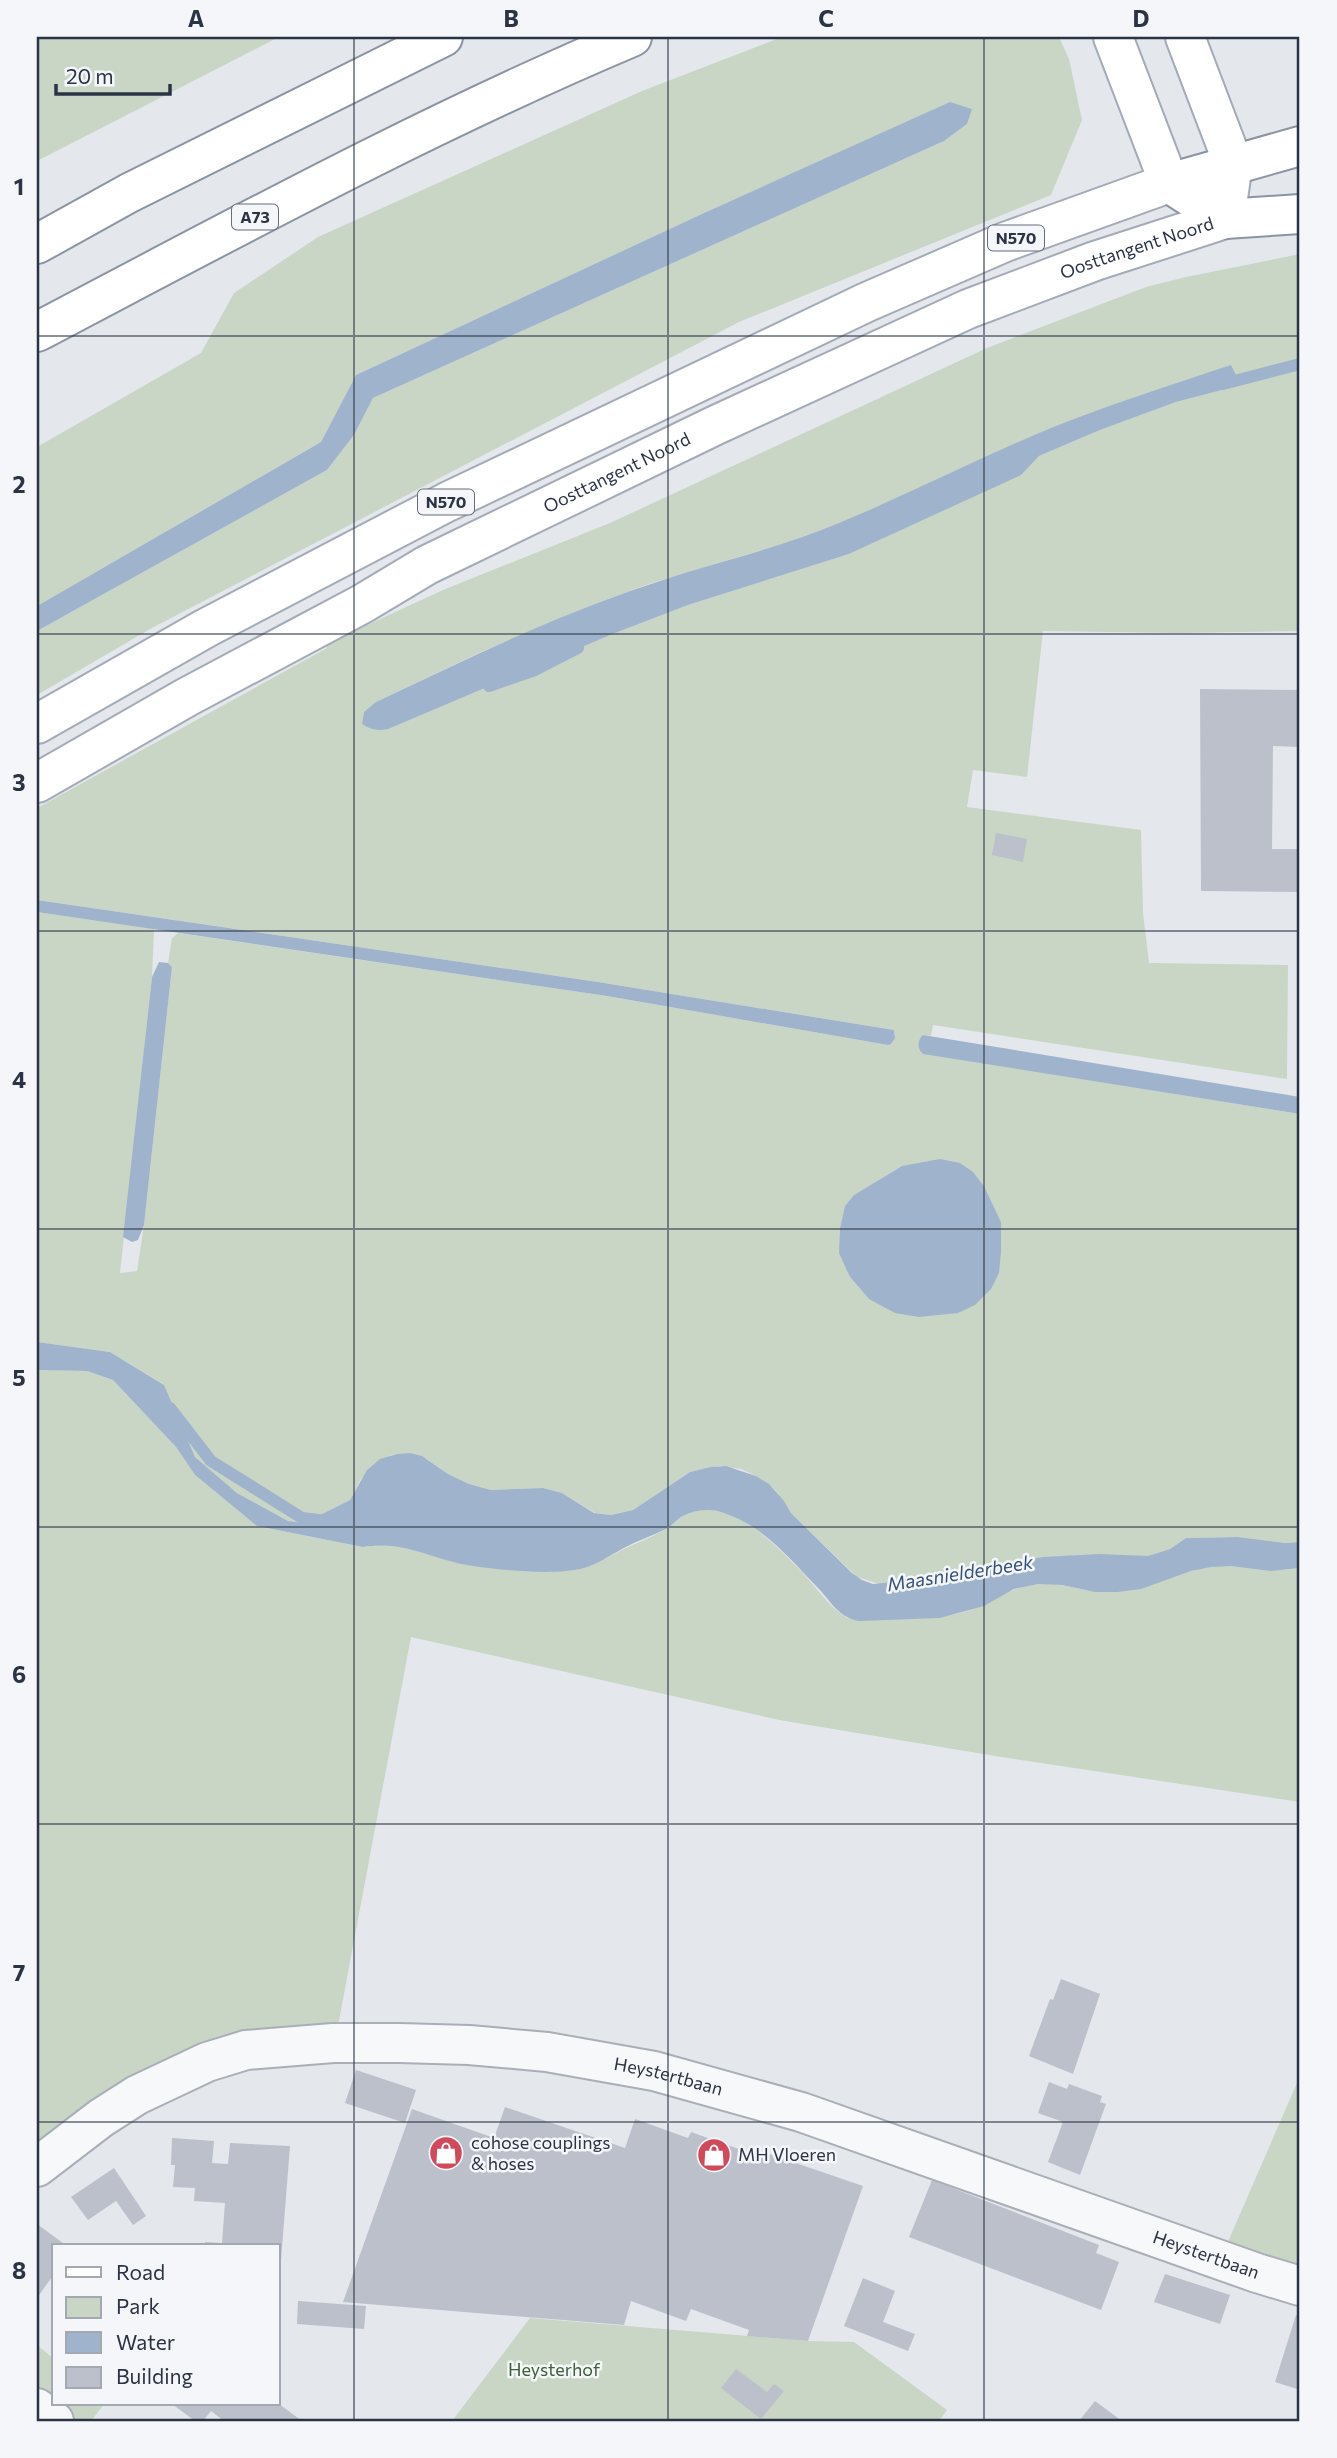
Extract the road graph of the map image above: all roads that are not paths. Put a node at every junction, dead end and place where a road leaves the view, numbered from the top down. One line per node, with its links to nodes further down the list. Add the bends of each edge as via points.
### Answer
1 (443, 37): 10 (main road, via 129,193)
2 (632, 37): 11 (main road, A73, via 475,107)
3 (1113, 37): 7 (main road)
4 (1185, 37): 6 (main road)
5 (1300, 146): 6 (main road)
6 (1233, 163): 7 (main road); 9 (main road)
7 (1169, 183): 9 (main road); 12 (main road, N570, via 1004,242 867,302 447,502 206,628)
8 (1300, 214): 9 (main road, Oosttangent Noord)
9 (1225, 219): 13 (main road, Oosttangent Noord / N570, via 968,309 704,431 427,565)
10 (37, 244)
11 (37, 332)
12 (37, 724)
13 (37, 783)
14 (37, 2167): 15 (street, Heystertbaan, via 137,2095 206,2062 246,2050 373,2043 547,2052 654,2071 801,2112)
15 (1300, 2286)
16 (37, 2408): 17 (street)
17 (54, 2421)

